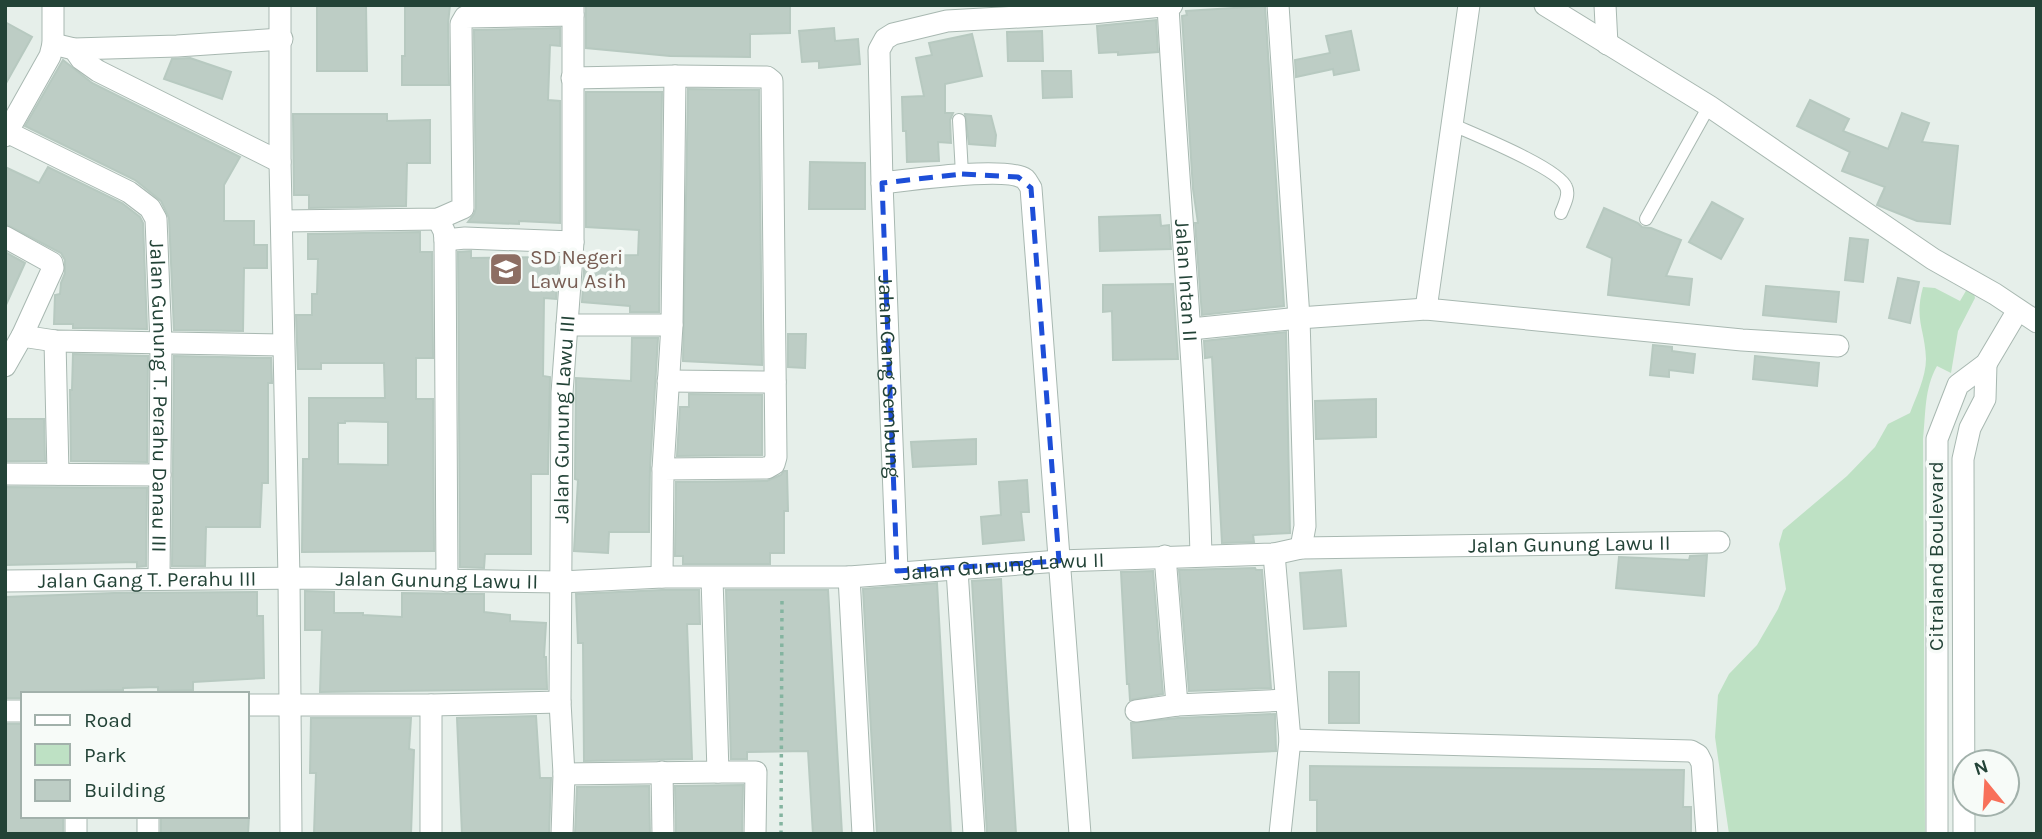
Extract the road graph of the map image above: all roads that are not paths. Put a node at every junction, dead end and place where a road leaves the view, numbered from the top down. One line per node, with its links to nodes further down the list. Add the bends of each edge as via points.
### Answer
1 (52, 5): 12 (street)
2 (280, 5): 11 (street)
3 (1278, 5): 34 (street)
4 (1469, 5): 19 (street)
5 (1545, 5): 13 (street)
6 (1605, 5): 13 (street)
7 (1170, 6): 8 (street, Jalan Gang Sembung); 38 (street, Jalan Intan II, via 1176,154)
8 (1139, 7): 10 (street, Jalan Gang Sembung)
9 (573, 10): 16 (street, Jalan Gunung Lawu III); 24 (street, via 465,17 461,24)
10 (948, 13): 23 (street, Jalan Gang Sembung, via 892,34 879,50)
11 (282, 39): 14 (street); 21 (street)
12 (53, 44): 14 (street); 20 (street)
13 (1607, 44): 17 (street)
14 (74, 49): 21 (street, via 99,71)
15 (675, 76): 16 (street); 37 (street); 47 (street, via 766,77 772,81)
16 (572, 78): 31 (street, Jalan Gunung Lawu III)
17 (1709, 106): 27 (lane); 33 (street, via 1933,259)
18 (959, 120): 22 (lane)
19 (1451, 124): 25 (lane, via 1526,158 1563,181 1568,195); 32 (street)
20 (6, 134): 41 (street, Jalan Gunung T. Perahu Danau III, via 129,192 154,213)
21 (280, 162): 28 (street)
22 (962, 174): 23 (street); 57 (street, via 1018,177 1031,188)
23 (882, 183): 59 (street, Jalan Gang Sembung)
24 (463, 208): 26 (street); 30 (street)
25 (1562, 213)
26 (438, 219): 28 (street); 30 (street)
27 (1646, 219)
28 (283, 221): 42 (street)
29 (5, 237): 39 (street, via 44,257 53,268)
30 (455, 239): 31 (street); 66 (street)
31 (573, 242): 36 (street, Jalan Gunung Lawu III)
32 (1426, 309): 34 (street); 43 (street)
33 (2018, 310): 35 (street); 44 (street, Citraland Boulevard)
34 (1299, 318): 38 (street); 53 (street, via 1305,526)
35 (2037, 322)
36 (567, 325): 37 (street); 67 (street, Jalan Gunung Lawu III)
37 (672, 325): 46 (street)
38 (1191, 330): 55 (street, Jalan Intan II)
39 (22, 336): 40 (street); 45 (street)
40 (55, 341): 41 (street); 50 (street)
41 (161, 344): 42 (street); 51 (street, Jalan Gunung T. Perahu Danau III)
42 (283, 345): 62 (street)
43 (1838, 346)
44 (1986, 364): 76 (street, Citraland Boulevard, via 1986,399 1970,428 1963,459); 77 (street, Citraland Boulevard, via 1958,386 1937,439)
45 (5, 366)
46 (668, 381): 47 (street); 48 (street)
47 (775, 382): 48 (street, via 774,464 767,468)
48 (663, 469): 60 (street)
49 (5, 474): 50 (street)
50 (58, 474): 51 (street)
51 (160, 475): 64 (street, Jalan Gunung T. Perahu Danau III)
52 (1719, 542): 53 (street, Jalan Gunung Lawu II)
53 (1301, 548): 54 (street, Jalan Gunung Lawu II)
54 (1274, 554): 55 (street, Jalan Gunung Lawu II); 68 (street)
55 (1201, 555): 56 (street, Jalan Gunung Lawu II)
56 (1165, 556): 57 (street, Jalan Gunung Lawu II); 73 (street)
57 (1059, 561): 58 (street, Jalan Gunung Lawu II); 89 (street)
58 (957, 569): 59 (street, Jalan Gunung Lawu II); 88 (street)
59 (897, 571): 61 (street, Jalan Gunung Lawu II)
60 (662, 577): 63 (street, Jalan Gunung Lawu II); 67 (street, Jalan Gunung Lawu II)
61 (849, 577): 63 (street, Jalan Gunung Lawu II); 87 (street)
62 (289, 578): 64 (street, Jalan Gang T. Perahu III); 66 (street, Jalan Gunung Lawu II); 70 (street)
63 (712, 578): 80 (street)
64 (159, 579): 65 (street, Jalan Gang T. Perahu III)
65 (5, 581)
66 (447, 581): 67 (street, Jalan Gunung Lawu II)
67 (561, 582): 69 (street, Jalan Gunung Lawu III)
68 (1286, 700): 73 (street); 75 (street)
69 (561, 702): 72 (street); 81 (street, Jalan Gunung Lawu III)
70 (290, 704): 71 (street); 72 (street); 82 (street)
71 (248, 705)
72 (431, 705): 83 (street)
73 (1177, 705): 74 (street)
74 (1136, 710)
75 (1290, 740): 90 (street); 91 (street, via 1691,751 1702,764)
76 (1964, 748)
77 (1937, 766): 78 (street); 92 (street, Citraland Boulevard)
78 (1951, 767)
79 (662, 772): 80 (street); 81 (street); 85 (street)
80 (718, 772): 86 (street, via 756,772)
81 (564, 774): 84 (street, Jalan Gunung Lawu III)
82 (291, 834)
83 (431, 834)
84 (562, 834)
85 (663, 834)
86 (755, 834)
87 (863, 834)
88 (974, 834)
89 (1080, 834)
90 (1280, 834)
91 (1707, 834)
92 (1937, 834)

